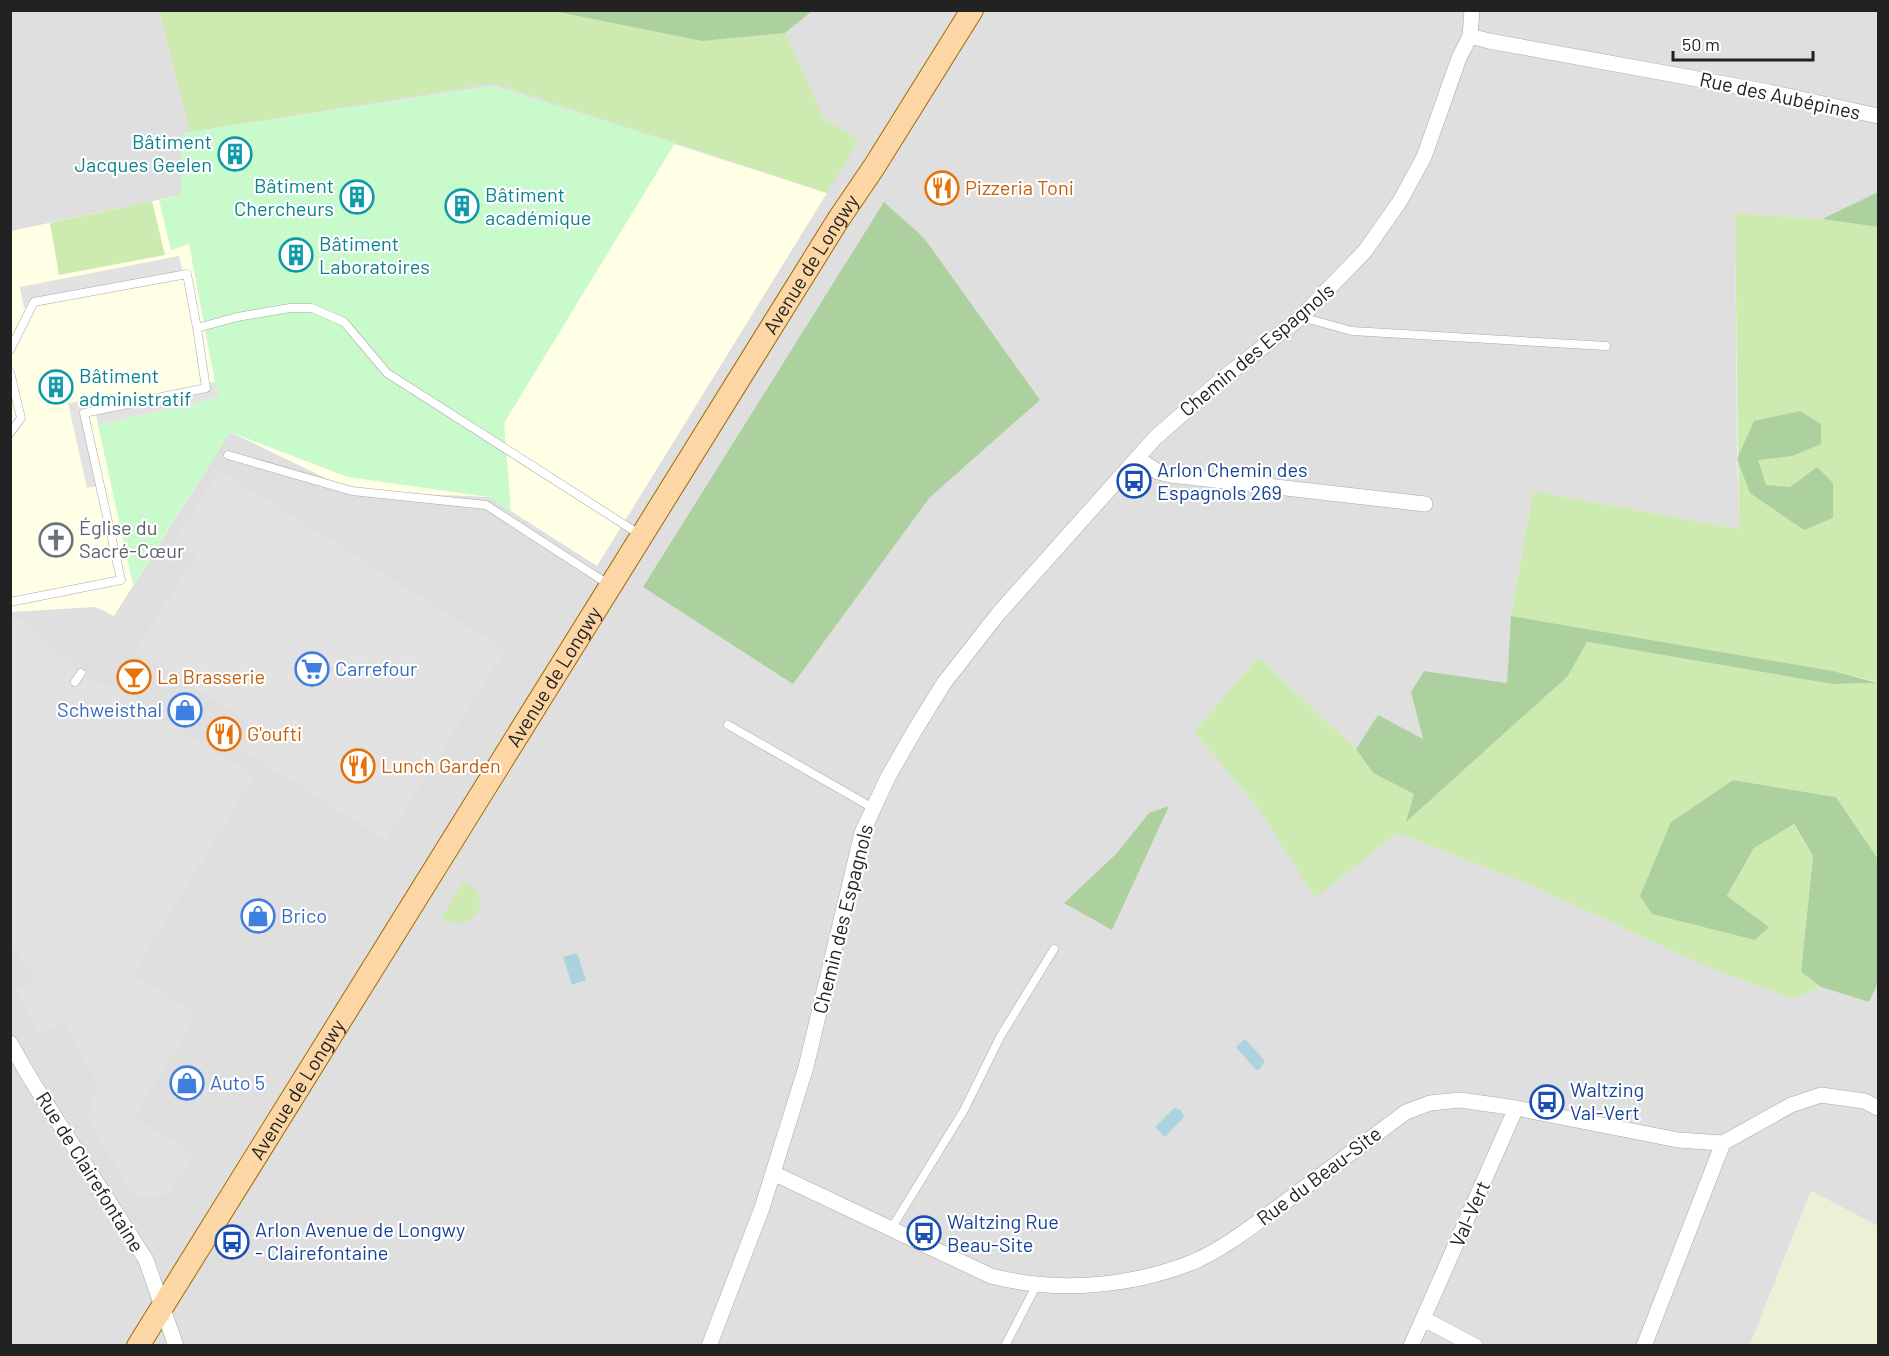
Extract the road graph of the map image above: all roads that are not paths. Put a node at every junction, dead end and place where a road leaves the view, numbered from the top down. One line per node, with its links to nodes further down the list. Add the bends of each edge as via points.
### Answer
1 (972, 10): 14 (main road, Avenue de Longwy)
2 (1472, 10): 3 (street, Chemin des Espagnols)
3 (1470, 36): 4 (street, Rue des Aubépines); 5 (street, Chemin des Espagnols, via 1424,157 1400,201 1365,251)
4 (1878, 116)
5 (1300, 317): 7 (lane, via 1352,331); 12 (street, Chemin des Espagnols, via 1195,402)
6 (197, 328): 8 (lane, via 187,274 34,302); 14 (lane, via 290,308 312,308 344,322 387,373); 16 (lane, via 206,388 84,413 121,580)
7 (1606, 346)
8 (10, 350)
9 (10, 372): 10 (lane, via 21,418)
10 (10, 433)
11 (228, 455): 15 (lane, via 352,491 486,505)
12 (1137, 458): 13 (street, via 1158,472 1171,475); 20 (street, Chemin des Espagnols, via 968,650 915,730)
13 (1425, 504)
14 (643, 536): 15 (main road, Avenue de Longwy)
15 (612, 587): 29 (main road, Avenue de Longwy)
16 (10, 602)
17 (81, 673): 18 (lane)
18 (75, 682)
19 (729, 725): 20 (lane)
20 (873, 808): 26 (street, Chemin des Espagnols, via 862,833 806,1067)
21 (1054, 949): 27 (lane, via 1000,1037 964,1110)
22 (10, 1043): 29 (street, Rue de Clairefontaine, via 146,1260)
23 (1516, 1108): 25 (street, Rue du Beau-Site, via 1678,1140); 28 (street, Rue du Beau-Site, via 1460,1100 1430,1103 1406,1112 1243,1233 1195,1261 1134,1280 1094,1285); 30 (street, Val-Vert)
24 (1878, 1108): 25 (street, via 1864,1101 1821,1095 1791,1105)
25 (1723, 1143): 37 (street)
26 (773, 1173): 27 (street, Rue du Beau-Site); 33 (street, Chemin des Espagnols)
27 (891, 1229): 28 (street, Rue du Beau-Site, via 991,1276)
28 (1037, 1284): 34 (lane)
29 (162, 1305): 31 (main road, Avenue de Longwy); 32 (street, Rue de Clairefontaine)
30 (1424, 1319): 35 (street, Val-Vert); 36 (street)
31 (138, 1346)
32 (176, 1346)
33 (709, 1346)
34 (1005, 1346)
35 (1411, 1346)
36 (1475, 1346)
37 (1644, 1346)

